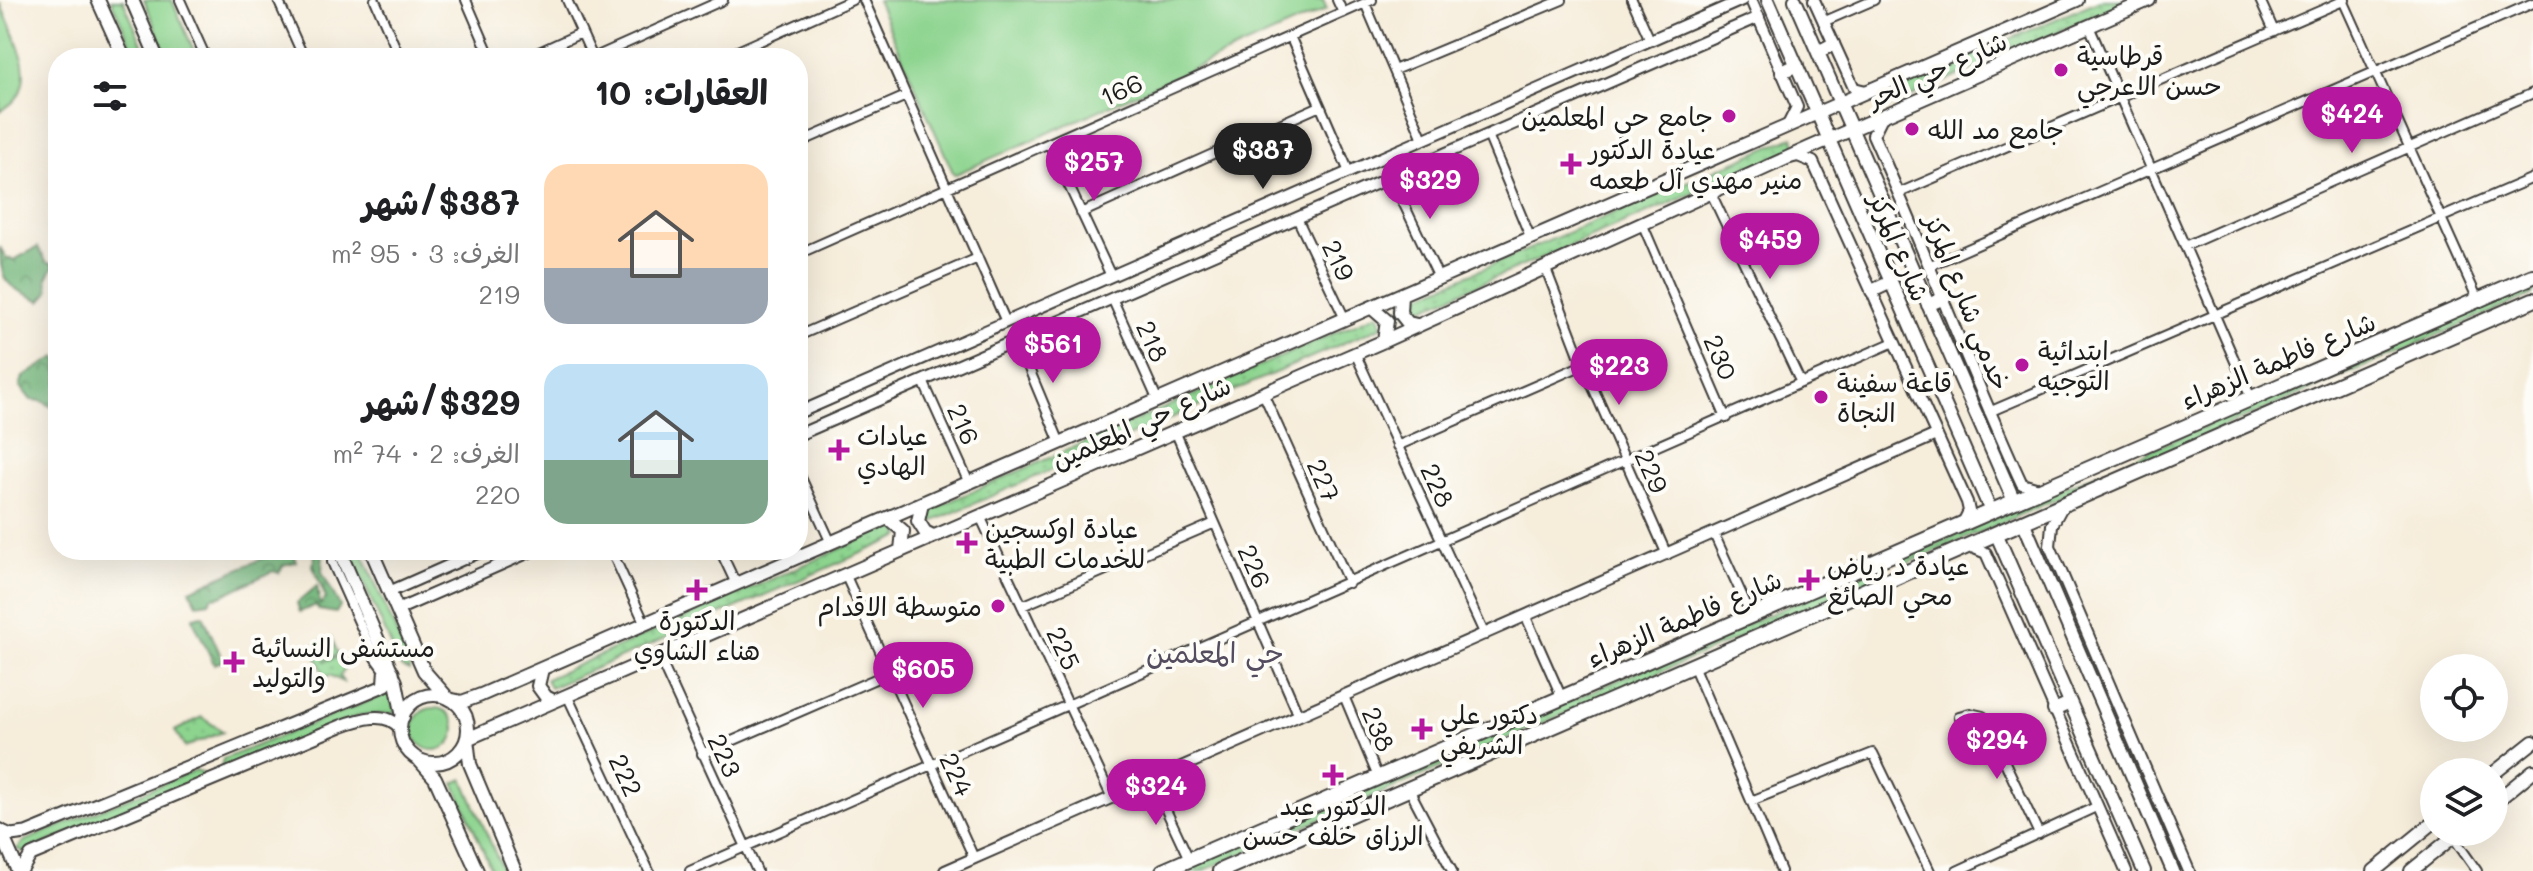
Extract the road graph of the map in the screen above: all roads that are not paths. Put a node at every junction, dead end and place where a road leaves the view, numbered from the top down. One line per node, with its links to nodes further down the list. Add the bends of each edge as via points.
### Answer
1 (98, 0): 37 (main road)
2 (132, 0): 38 (main road)
3 (180, 0): 39 (street)
4 (278, 0): 40 (street)
5 (375, 0): 41 (street)
6 (466, 0): 42 (street)
7 (567, 0): 33 (street)
8 (723, 0): 45 (street)
9 (852, 0): 46 (street)
10 (864, 0): 56 (street)
11 (1337, 0): 27 (street)
12 (1562, 0): 49 (street)
13 (1632, 0): 35 (street)
14 (1742, 0): 26 (street)
15 (1751, 0): 28 (street)
16 (1768, 0): 48 (main road, شارع المركز)
17 (1795, 0): 47 (main road, شارع المركز)
18 (1814, 0): 29 (street)
19 (1874, 0): 29 (street)
20 (2077, 0): 53 (main road, شارع حي الحر)
21 (2149, 0): 30 (main road, شارع حي الحر)
22 (2260, 0): 31 (street)
23 (2344, 0): 31 (street); 51 (street)
24 (1368, 2): 27 (street, 166); 49 (street)
25 (2533, 3): 51 (street)
26 (1715, 12): 32 (street, via 1731,17); 35 (street)
27 (1343, 13): 34 (street, 166)
28 (1759, 17): 32 (street); 50 (street)
29 (1823, 22): 36 (street)
30 (2089, 26): 57 (street); 63 (main road, شارع حي الحر)
31 (2274, 31): 57 (street)
32 (1726, 32): 58 (street)
33 (581, 33): 43 (street); 44 (street)
34 (1290, 36): 60 (street); 71 (street, 166)
35 (1650, 40): 52 (street)
36 (1833, 44): 47 (main road); 53 (street, via 1854,88)
37 (120, 48)
38 (153, 48)
39 (202, 48)
40 (300, 48)
41 (396, 48)
42 (487, 48)
43 (548, 48)
44 (588, 48)
45 (615, 48)
46 (744, 48)
47 (1818, 52): 59 (main road, شارع المركز)
48 (1797, 65): 50 (main road); 62 (main road, شارع المركز)
49 (1394, 70): 69 (street)
50 (1782, 72): 66 (street, via 1797,107 1791,124)
51 (2376, 72): 72 (street); 74 (street)
52 (1556, 81): 55 (street); 58 (street, via 1550,94)
53 (1872, 90): 59 (main road, شارع حي الحر)
54 (2533, 93): 72 (street)
55 (1528, 94): 61 (street, via 1541,99); 69 (street)
56 (906, 96): 68 (street); 78 (street)
57 (2120, 97): 74 (street); 80 (street)
58 (1564, 102): 61 (street)
59 (1841, 104): 62 (main road, شارع حي الحر); 65 (main road, شارع المركز)
60 (1320, 106): 75 (street); 81 (street)
61 (1537, 113): 67 (street)
62 (1818, 114): 64 (main road, شارع حي الحر); 70 (main road, شارع المركز)
63 (1884, 116): 65 (main road, شارع حي الحر); 80 (street, خدمي شارع المركز, via 1873,135)
64 (1803, 121): 66 (main road, شارع حي المعلمين)
65 (1852, 129): 70 (main road, شارع حي الحر); 102 (main road, شارع المركز)
66 (1779, 130): 85 (main road, شارع حي المعلمين)
67 (1488, 135): 76 (street); 85 (street)
68 (808, 139)
69 (1423, 139): 75 (street)
70 (1830, 139): 73 (main road, شارع حي المعلمين); 94 (main road, شارع المركز)
71 (1049, 143): 78 (street, 166); 81 (street)
72 (2410, 147): 83 (street); 86 (street)
73 (1788, 158): 79 (main road, شارع حي المعلمين); 95 (street, via 1813,162)
74 (2152, 169): 86 (street); 89 (street)
75 (1349, 172): 91 (street)
76 (1391, 177): 82 (street); 93 (street)
77 (2533, 178): 83 (street)
78 (947, 188): 87 (street, 166); 88 (street)
79 (1711, 193): 84 (main road, شارع حي المعلمين); 118 (street)
80 (1899, 193): 89 (street, خدمي شارع المركز)
81 (1081, 213): 91 (street)
82 (1297, 218): 98 (street); 107 (street, 219)
83 (2442, 218): 100 (street); 105 (street)
84 (1642, 223): 90 (main road, شارع حي المعلمين); 125 (street, 230)
85 (1531, 239): 93 (main road, شارع حي المعلمين)
86 (2185, 246): 105 (street)
87 (808, 250)
88 (978, 258): 108 (street); 111 (street)
89 (1931, 265): 99 (street, خدمي شارع المركز)
90 (1546, 269): 109 (main road, شارع حي المعلمين); 116 (street, 229)
91 (1111, 276): 97 (street)
92 (2533, 276): 100 (highway, شارع فاطمة الزهراء)
93 (1439, 278): 96 (main road, شارع حي المعلمين)
94 (1891, 282): 95 (main road); 141 (main road, شارع المركز)
95 (1872, 291): 114 (street)
96 (1401, 295): 103 (main road, شارع حي المعلمين); 109 (main road, via 1400,313)
97 (1062, 297): 104 (street); 106 (street, via 1058,311)
98 (1112, 298): 106 (street); 121 (street, 218)
99 (1944, 298): 102 (main road); 123 (street, خدمي شارع المركز)
100 (2478, 300): 120 (highway, شارع فاطمة الزهراء)
101 (2533, 300): 129 (highway, شارع فاطمة الزهراء)
102 (1928, 305): 138 (main road, شارع المركز)
103 (1372, 308): 107 (main road, شارع حي المعلمين); 113 (main road, via 1387,321)
104 (1036, 309): 108 (street); 110 (street, via 1050,314)
105 (2215, 315): 120 (street); 123 (street)
106 (1070, 317): 110 (street)
107 (1345, 319): 121 (main road, شارع حي المعلمين)
108 (1006, 322): 122 (street)
109 (1417, 325): 113 (main road, شارع حي المعلمين)
110 (1046, 327): 112 (street)
111 (808, 332)
112 (1017, 340): 117 (street); 131 (street)
113 (1384, 341): 115 (main road, شارع حي المعلمين)
114 (1894, 342): 118 (street); 130 (street)
115 (1355, 353): 119 (main road, شارع حي المعلمين); 133 (street, 228)
116 (1583, 365): 133 (street); 134 (street, 229)
117 (923, 381): 127 (street); 135 (street, 216)
118 (1801, 383): 125 (street)
119 (1263, 393): 128 (main road, شارع حي المعلمين); 171 (street, 227)
120 (2251, 398): 124 (highway, شارع فاطمة الزهراء)
121 (1158, 401): 131 (main road, شارع حي المعلمين)
122 (808, 409)
123 (1989, 412): 136 (street, خدمي شارع المركز, via 2022,484 2029,489)
124 (2218, 412): 126 (highway, شارع فاطمة الزهراء); 129 (highway, via 2217,424)
125 (1726, 418): 134 (street)
126 (2189, 424): 132 (highway, via 2198,432); 136 (highway, شارع فاطمة الزهراء)
127 (808, 431)
128 (1175, 431): 142 (main road, شارع حي المعلمين); 144 (street, 226)
129 (2225, 433): 132 (highway, شارع فاطمة الزهراء)
130 (1936, 435): 145 (street, via 1967,502); 148 (street)
131 (1060, 443): 135 (main road, شارع حي المعلمين)
132 (2200, 444): 139 (highway, شارع فاطمة الزهراء)
133 (1397, 446): 151 (street, 228)
134 (1626, 462): 151 (street); 158 (street, 229)
135 (969, 483): 140 (main road, شارع حي المعلمين)
136 (2045, 487): 138 (highway, شارع فاطمة الزهراء)
137 (808, 493): 152 (street)
138 (2016, 497): 141 (highway, شارع فاطمة الزهراء)
139 (2064, 503): 146 (highway, شارع فاطمة الزهراء); 183 (street, via 2052,525 2050,546)
140 (922, 504): 143 (main road, شارع حي المعلمين); 149 (main road, via 918,521)
141 (1988, 504): 145 (highway, شارع فاطمة الزهراء)
142 (980, 516): 149 (main road, شارع حي المعلمين); 176 (street, 225)
143 (888, 518): 152 (main road, شارع حي المعلمين); 155 (main road, via 903,531)
144 (1215, 523): 176 (street); 180 (street, 226)
145 (1962, 524): 157 (highway, شارع فاطمة الزهراء)
146 (2028, 524): 147 (highway, شارع فاطمة الزهراء); 185 (main road)
147 (1996, 533): 150 (highway, شارع فاطمة الزهراء); 154 (main road)
148 (1714, 534): 158 (street); 178 (street)
149 (933, 536): 155 (main road, شارع حي المعلمين)
150 (1981, 539): 153 (highway, شارع فاطمة الزهراء); 154 (highway)
151 (1442, 542): 171 (street); 182 (street, 228)
152 (831, 543): 156 (main road, شارع حي المعلمين)
153 (1967, 546): 169 (highway, شارع فاطمة الزهراء); 198 (street, via 1986,553)
154 (2002, 548): 196 (main road)
155 (901, 550): 168 (main road, شارع حي المعلمين)
156 (808, 553)
157 (1894, 553): 167 (highway, شارع فاطمة الزهراء); 169 (highway)
158 (1667, 555): 179 (street)
159 (333, 560): 190 (street, via 383,669)
160 (342, 560): 188 (main road)
161 (375, 560): 174 (main road)
162 (461, 560): 170 (street)
163 (511, 560): 175 (street)
164 (616, 560): 181 (street)
165 (725, 560): 172 (street)
166 (792, 560): 172 (main road, شارع حي المعلمين)
167 (1869, 564): 173 (highway, via 1877,573); 178 (highway, شارع فاطمة الزهراء)
168 (845, 574): 184 (main road, شارع حي المعلمين); 189 (street, 224)
169 (1901, 574): 173 (highway, شارع فاطمة الزهراء)
170 (415, 580): 174 (street); 175 (street, via 411,593)
171 (1349, 583): 180 (street)
172 (736, 584): 181 (main road, شارع حي المعلمين)
173 (1877, 585): 186 (highway, شارع فاطمة الزهراء)
174 (389, 592): 177 (main road)
175 (423, 598): 177 (street)
176 (1022, 606): 197 (street, 225)
177 (397, 610): 194 (main road, via 426,674)
178 (1751, 615): 193 (highway, شارع فاطمة الزهراء)
179 (1526, 617): 182 (street); 193 (street)
180 (1258, 623): 197 (street); 199 (street, 226)
181 (645, 624): 187 (main road, شارع حي المعلمين)
182 (1485, 635): 192 (street)
183 (2095, 652): 185 (main road); 244 (street)
184 (658, 655): 191 (main road, شارع حي المعلمين); 205 (street, 223)
185 (2081, 657): 243 (main road)
186 (1693, 665): 215 (highway, شارع فاطمة الزهراء); 218 (street)
187 (542, 669): 194 (main road, شارع حي المعلمين, via 465,702); 195 (main road, via 540,690)
188 (393, 672): 190 (main road); 201 (main road, via 402,699)
189 (889, 673): 205 (street); 209 (street, 224)
190 (380, 688): 204 (main road)
191 (567, 695): 195 (main road, شارع حي المعلمين); 231 (street, 222)
192 (1344, 696): 199 (street); 212 (street, 238)
193 (1562, 698): 212 (highway, شارع فاطمة الزهراء)
194 (450, 699): 201 (main road, via 421,698); 202 (main road, via 467,720)
195 (554, 701): 202 (main road, شارع حي المعلمين)
196 (2070, 703): 198 (main road); 242 (main road)
197 (1069, 706): 209 (street); 217 (street, 225)
198 (2054, 710): 219 (street)
199 (1299, 716): 213 (street)
200 (1959, 716): 222 (street, via 1983,716)
201 (402, 723): 206 (main road, via 404,744); 211 (main road, via 362,719)
202 (467, 739): 206 (main road, via 450,759); 230 (main road, via 470,764)
203 (2533, 742): 208 (main road)
204 (220, 752): 207 (main road); 211 (main road, via 217,762)
205 (702, 754): 225 (street, 223)
206 (418, 759): 229 (main road, via 435,778)
207 (196, 762): 214 (main road, via 207,773); 220 (main road, via 26,833)
208 (2508, 762)
209 (931, 766): 225 (street); 227 (street, 224)
210 (2533, 771): 216 (main road)
211 (226, 774): 214 (main road)
212 (1378, 777): 226 (highway, شارع فاطمة الزهراء)
213 (1152, 780): 217 (street); 226 (street)
214 (205, 783): 228 (main road, via 31,855)
215 (1409, 789): 236 (highway, شارع فاطمة الزهراء); 237 (street)
216 (2508, 792)
217 (1112, 798): 227 (street)
218 (1751, 801): 238 (street); 239 (street, via 1873,753)
219 (2098, 806): 222 (street); 241 (street)
220 (0, 830): 228 (main road)
221 (2420, 833): 245 (main road)
222 (2039, 834): 240 (street)
223 (2441, 846): 246 (main road)
224 (2463, 846): 247 (street)
225 (745, 847): 232 (street); 233 (street, 223)
226 (1189, 859): 235 (highway, شارع فاطمة الزهراء)
227 (968, 864): 234 (street)
228 (20, 871)
229 (477, 871)
230 (515, 871)
231 (649, 871)
232 (690, 871)
233 (757, 871)
234 (945, 871)
235 (1163, 871)
236 (1220, 871)
237 (1452, 871)
238 (1781, 871)
239 (1930, 871)
240 (1957, 871)
241 (2126, 871)
242 (2144, 871)
243 (2173, 871)
244 (2189, 871)
245 (2374, 871)
246 (2411, 871)
247 (2477, 871)

